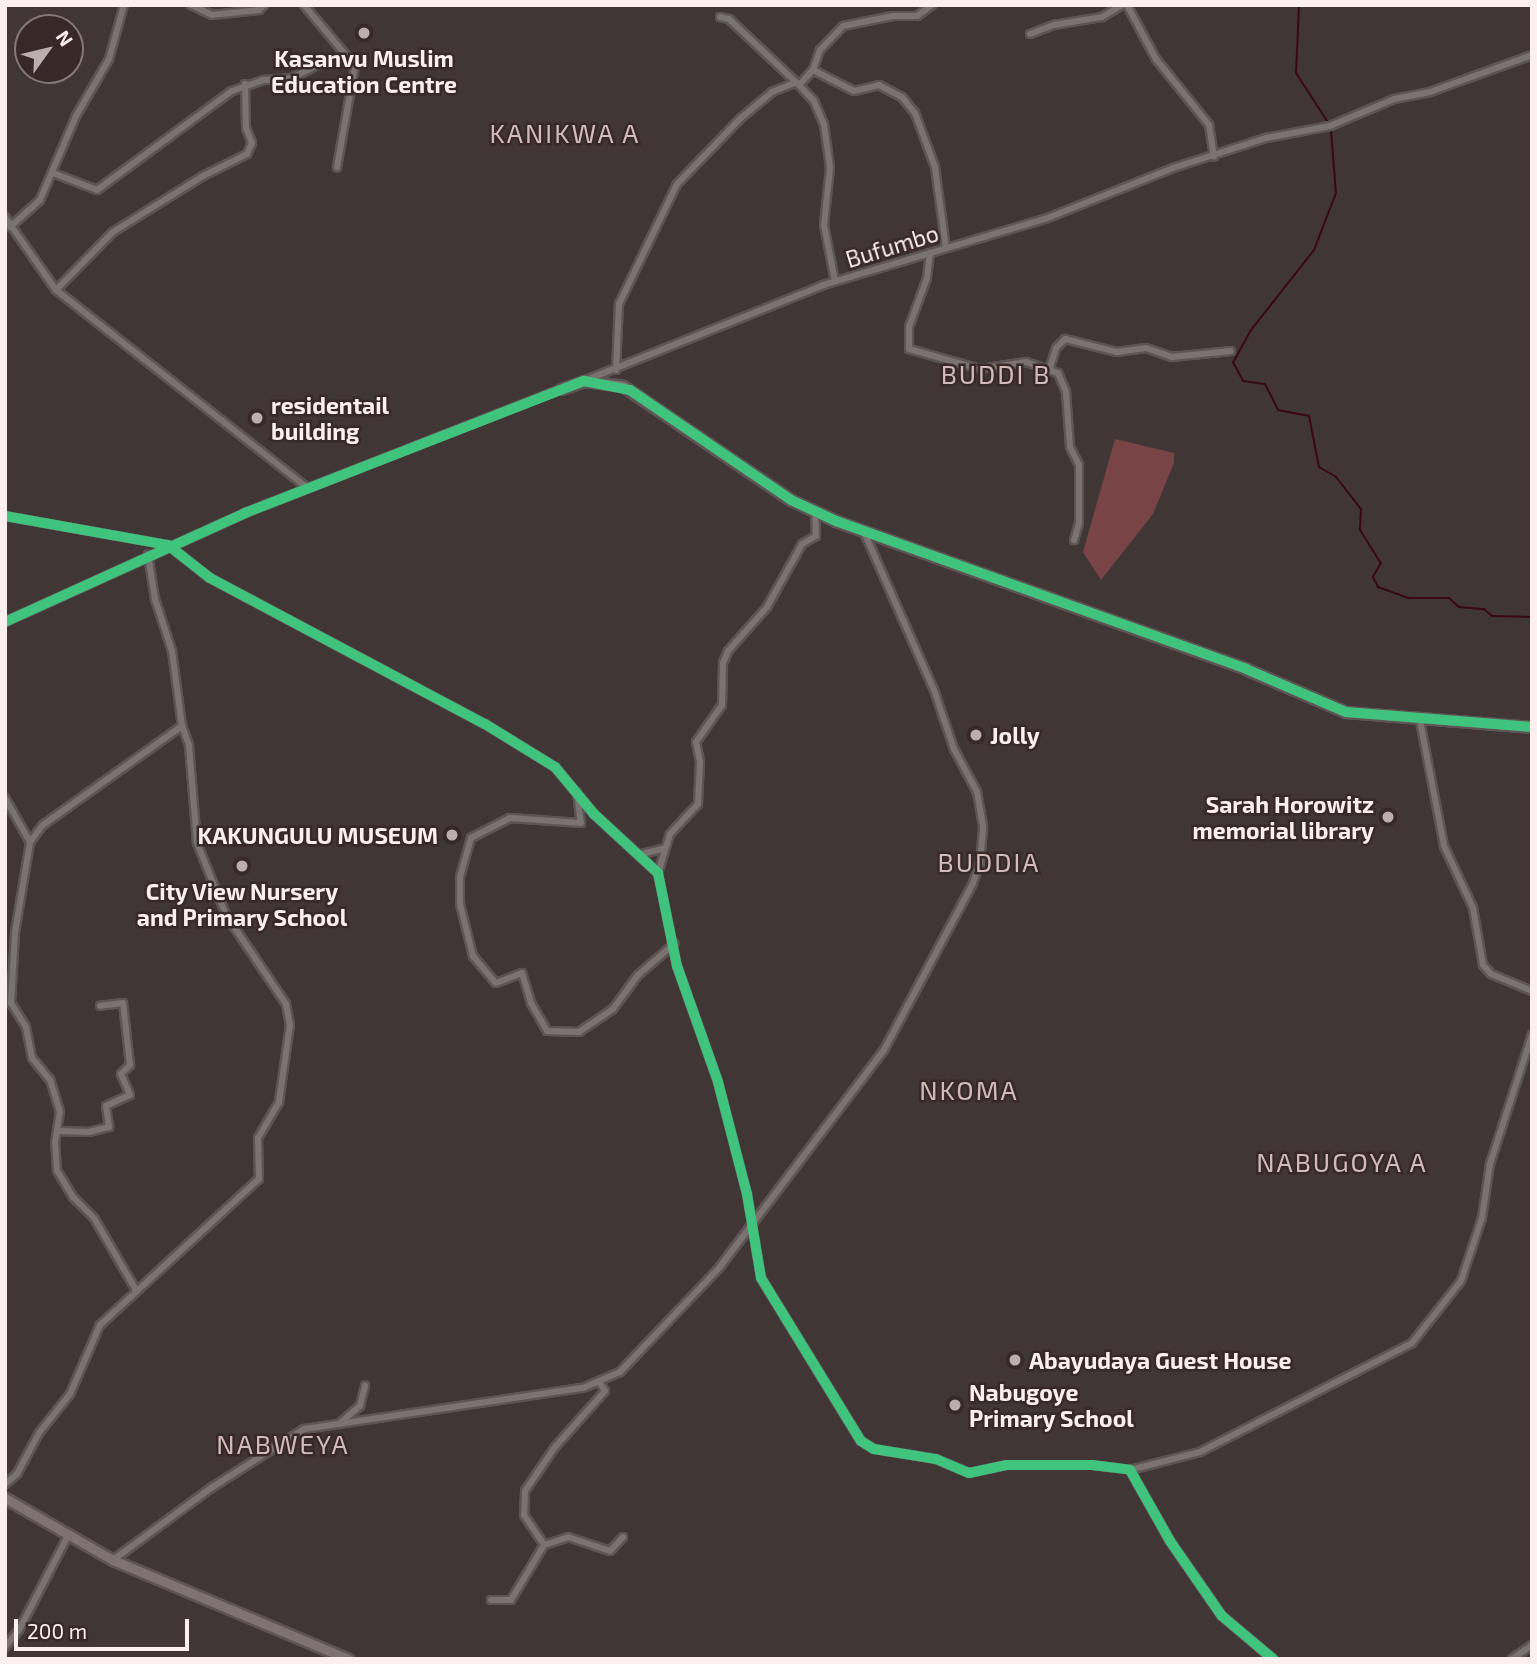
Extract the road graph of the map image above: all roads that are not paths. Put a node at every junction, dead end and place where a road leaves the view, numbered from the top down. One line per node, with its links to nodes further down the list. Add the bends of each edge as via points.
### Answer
1 (124, 5): 16 (street, via 108,59 76,116)
2 (191, 5): 3 (street, via 207,15 259,10)
3 (264, 5)
4 (304, 5): 15 (street, via 355,66)
5 (932, 5): 11 (street, via 917,16 848,23 820,50)
6 (1124, 5): 8 (street, via 1102,17); 14 (street, via 1156,59 1209,125)
7 (720, 17): 13 (street, via 729,19 766,51)
8 (1030, 34)
9 (1532, 55): 14 (street, Bufumbo, via 1430,92 1394,99 1331,126 1266,138)
10 (324, 62): 12 (street, via 292,78)
11 (813, 70): 13 (street); 19 (street, via 854,91 879,85 893,90 915,113 935,167)
12 (245, 84): 16 (street, via 103,187 86,189); 22 (street, via 246,128 252,143 247,154 113,232)
13 (796, 84): 21 (street, via 814,101 824,124 830,167 824,225); 25 (street, via 772,92 741,118 677,184 620,304)
14 (1214, 157): 19 (street, Bufumbo, via 1173,168 1045,219)
15 (337, 167)
16 (53, 173): 18 (street, via 34,208)
17 (5, 217): 18 (street)
18 (10, 227): 22 (street)
19 (946, 248): 20 (street, Bufumbo)
20 (930, 253): 21 (street, Bufumbo); 24 (street, via 927,278 909,327 908,349 980,369 1026,362)
21 (835, 281): 25 (street, Bufumbo)
22 (56, 290): 28 (street)
23 (1231, 351): 24 (street, via 1172,357 1146,348 1118,352 1065,339 1056,348)
24 (1050, 367): 32 (street, via 1060,376 1066,392 1066,428 1079,465 1079,523)
25 (616, 370): 26 (street, Bufumbo)
26 (584, 381): 27 (street); 29 (street, via 630,390 791,500)
27 (561, 389): 28 (street)
28 (308, 488): 33 (street)
29 (814, 510): 31 (street); 42 (street, via 819,519 816,536 802,544 767,607 728,651 723,663 722,705 696,742 698,804)
30 (5, 516): 33 (street)
31 (864, 532): 36 (street, via 1246,669 1346,712); 50 (street, via 980,802 980,863 929,972 901,1013 884,1050 828,1120 785,1185)
32 (1074, 540)
33 (168, 545): 34 (street); 39 (street, via 210,578 537,754)
34 (148, 555): 35 (street); 37 (street, via 155,599 172,651)
35 (5, 622)
36 (1420, 721): 38 (street); 46 (street, via 1444,846 1473,908 1483,965 1491,974)
37 (182, 726): 41 (street, via 64,807); 53 (street, via 191,760 197,844 213,890 286,1004 289,1025 279,1102 258,1138 259,1179)
38 (1532, 727)
39 (577, 792): 43 (street, via 603,823); 45 (street, via 581,823 510,818 471,838 460,877 460,904 473,956 496,983 522,973 531,1003 547,1031 579,1032 613,1009 638,975)
40 (5, 798): 41 (street)
41 (30, 842): 49 (street, via 15,933 11,1003 26,1027 32,1058 50,1080 60,1112)
42 (662, 849): 43 (street); 44 (street)
43 (642, 854): 44 (street)
44 (658, 873): 45 (street)
45 (674, 944): 50 (street, via 682,982 718,1082)
46 (1532, 991)
47 (100, 1006): 49 (street, via 123,1003 130,1065 121,1074 130,1095 106,1107 110,1127)
48 (1532, 1035): 57 (street, via 1490,1164 1482,1218 1461,1281 1412,1343 1200,1452)
49 (57, 1131): 53 (street, via 57,1170 73,1197 94,1218)
50 (751, 1222): 51 (street); 52 (street)
51 (741, 1237): 52 (street); 54 (street, via 643,1351)
52 (754, 1252): 57 (street, via 761,1278 868,1447 936,1459 969,1473 1007,1465)
53 (136, 1290): 58 (street, via 100,1325 77,1382 39,1433 17,1474)
54 (600, 1383): 56 (street); 62 (street, via 606,1391 555,1447 525,1491 524,1515)
55 (365, 1386): 56 (street, via 360,1406)
56 (338, 1425): 63 (street, via 304,1429 287,1437)
57 (1130, 1470): 68 (street, via 1170,1541 1222,1616)
58 (5, 1484)
59 (5, 1498): 60 (street)
60 (68, 1536): 63 (street); 66 (street, via 19,1630)
61 (623, 1537): 62 (street, via 610,1550 568,1536)
62 (544, 1545): 64 (street, via 511,1600)
63 (113, 1560): 67 (street)
64 (491, 1600)
65 (1532, 1645): 69 (street)
66 (5, 1647)
67 (348, 1659)
68 (1273, 1659)
69 (1512, 1659)

